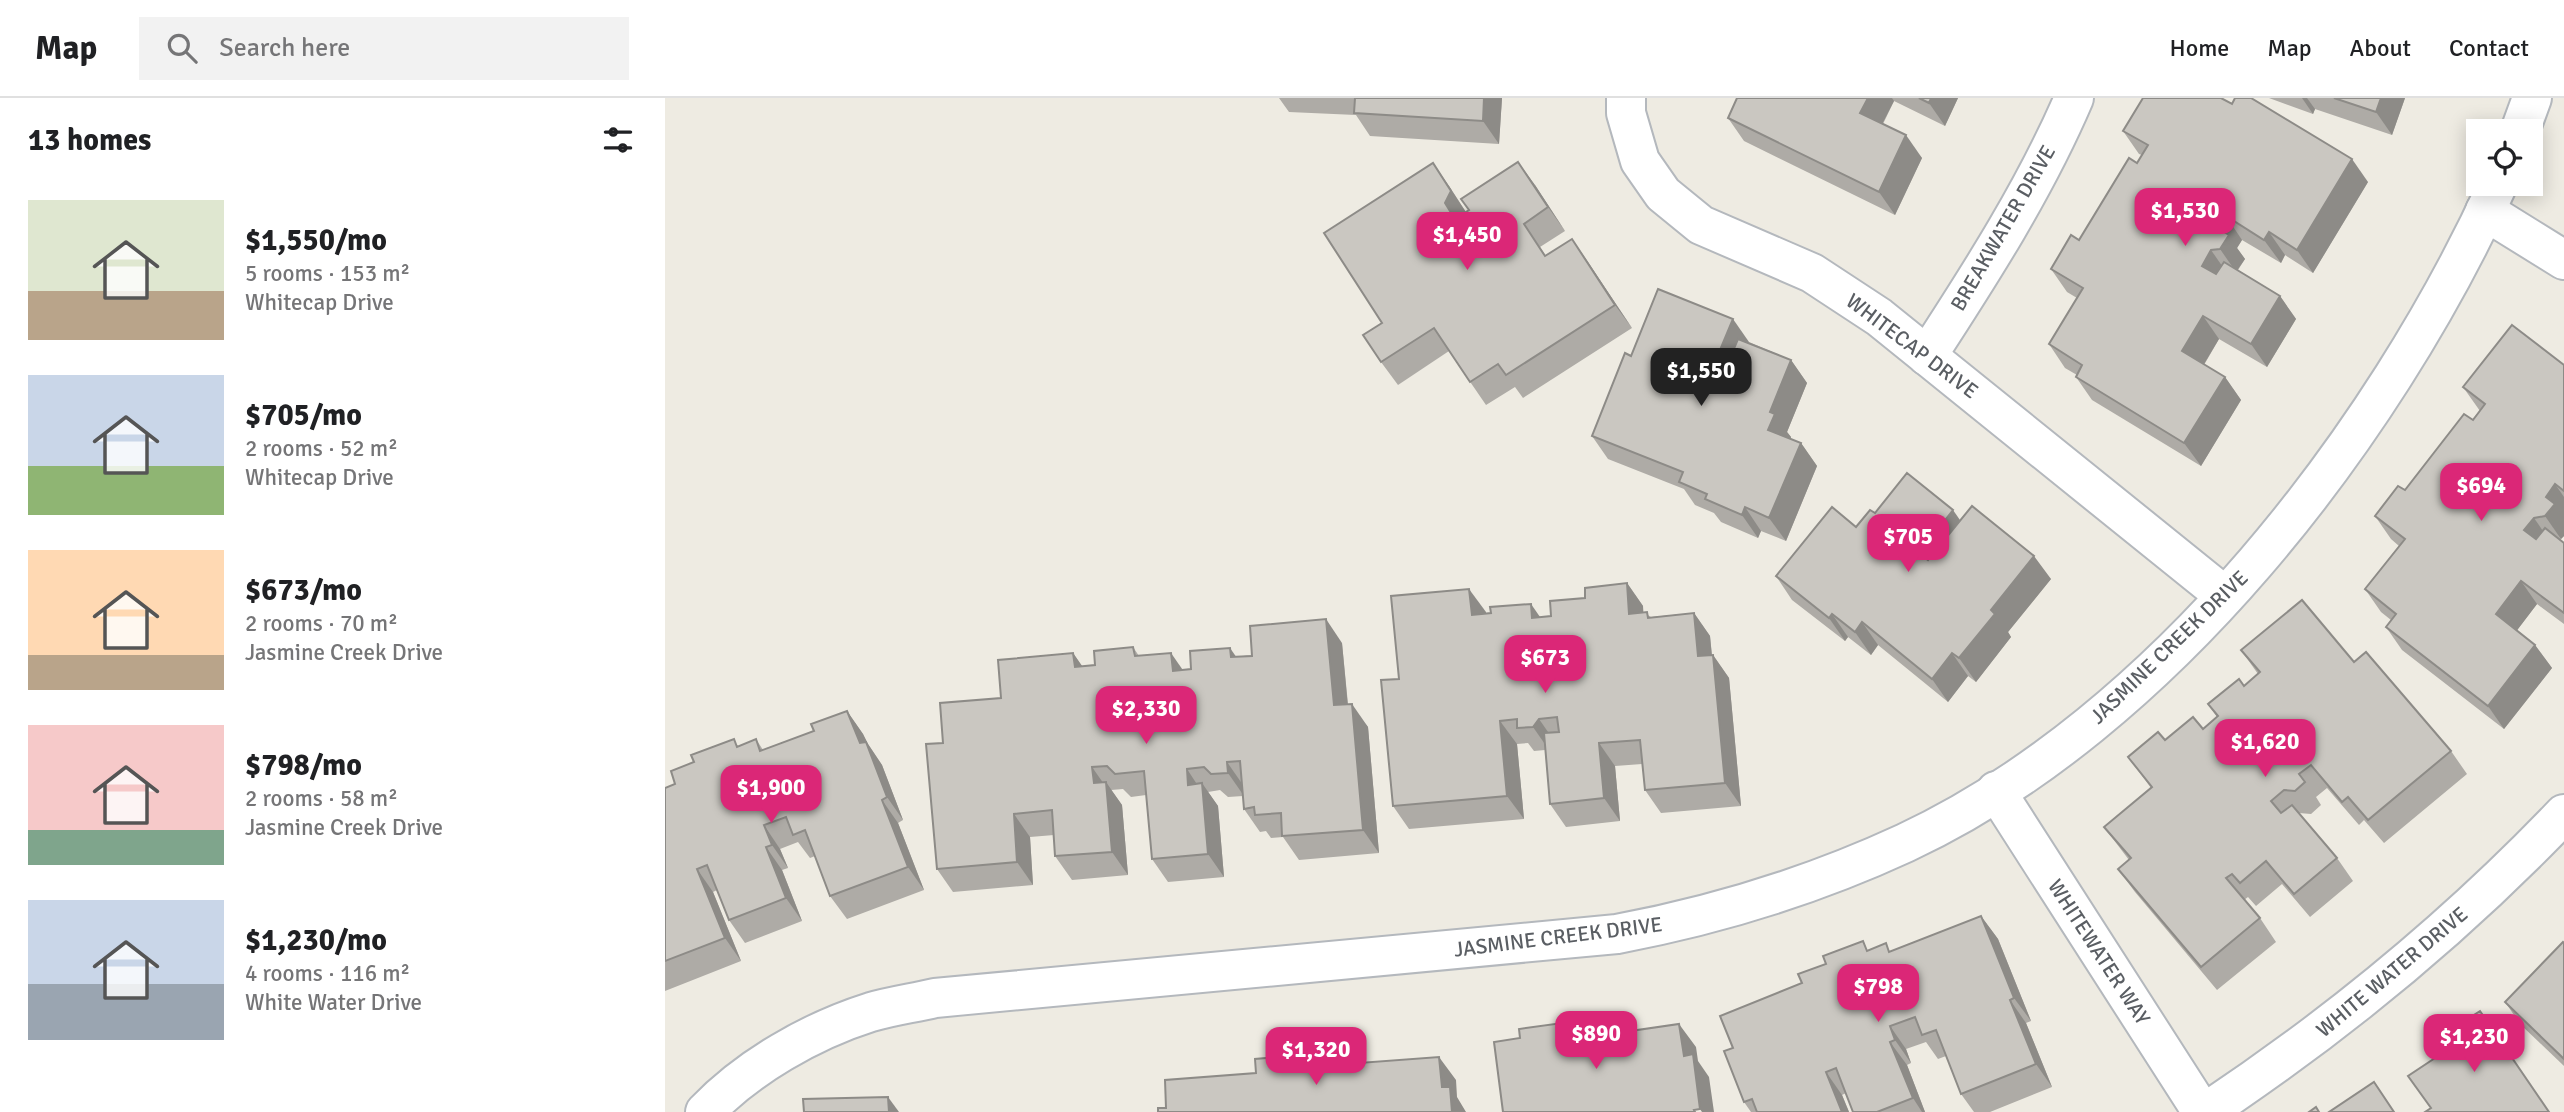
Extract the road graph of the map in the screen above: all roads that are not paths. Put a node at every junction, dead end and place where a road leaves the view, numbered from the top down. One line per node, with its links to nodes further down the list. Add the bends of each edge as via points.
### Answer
1 (1626, 98): 7 (street, WHITECAP DRIVE, via 1640,161 1663,194 1701,225 1812,273 1879,317)
2 (2074, 98): 7 (street, BREAKWATER DRIVE, via 2032,184)
3 (2532, 98): 4 (street)
4 (2524, 119)
5 (2492, 198): 6 (street); 8 (street, JASMINE CREEK DRIVE, via 2443,297 2364,423 2272,544)
6 (2564, 260)
7 (1927, 356): 8 (street, WHITECAP DRIVE)
8 (2224, 596): 9 (street, JASMINE CREEK DRIVE, via 2092,723)
9 (1996, 792): 11 (street, JASMINE CREEK DRIVE, via 1908,842 1814,882 1671,924 1617,934 935,998 870,1012 790,1047); 12 (street, WHITEWATER WAY)
10 (2564, 814): 12 (street, WHITE WATER DRIVE, via 2457,920 2389,978 2288,1057)
11 (705, 1112)
12 (2204, 1112)

